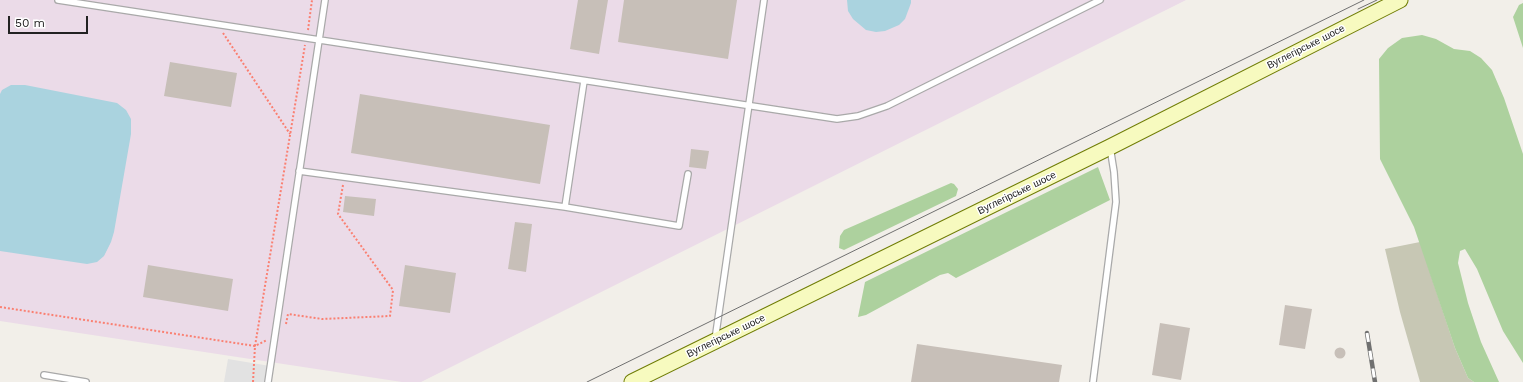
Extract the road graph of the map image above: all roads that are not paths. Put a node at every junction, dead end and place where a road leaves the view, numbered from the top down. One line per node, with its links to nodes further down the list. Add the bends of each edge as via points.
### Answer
1 (58, 0): 6 (lane)
2 (325, 0): 6 (lane)
3 (764, 0): 8 (lane)
4 (1100, 0): 8 (lane, via 888,106 858,116 837,119)
5 (1400, 0): 9 (street, Вуглегірське шосе)
6 (319, 40): 7 (lane); 10 (lane)
7 (584, 81): 8 (lane); 12 (lane)
8 (749, 106): 13 (lane)
9 (1110, 147): 13 (street, Вуглегірське шосе); 18 (lane, via 1116,202)
10 (299, 171): 12 (lane); 16 (lane)
11 (688, 174): 12 (lane, via 679,226)
12 (565, 207)
13 (714, 342): 17 (street, Вуглегірське шосе)
14 (44, 375): 15 (lane)
15 (86, 382)
16 (268, 382)
17 (632, 382)
18 (1093, 382)

